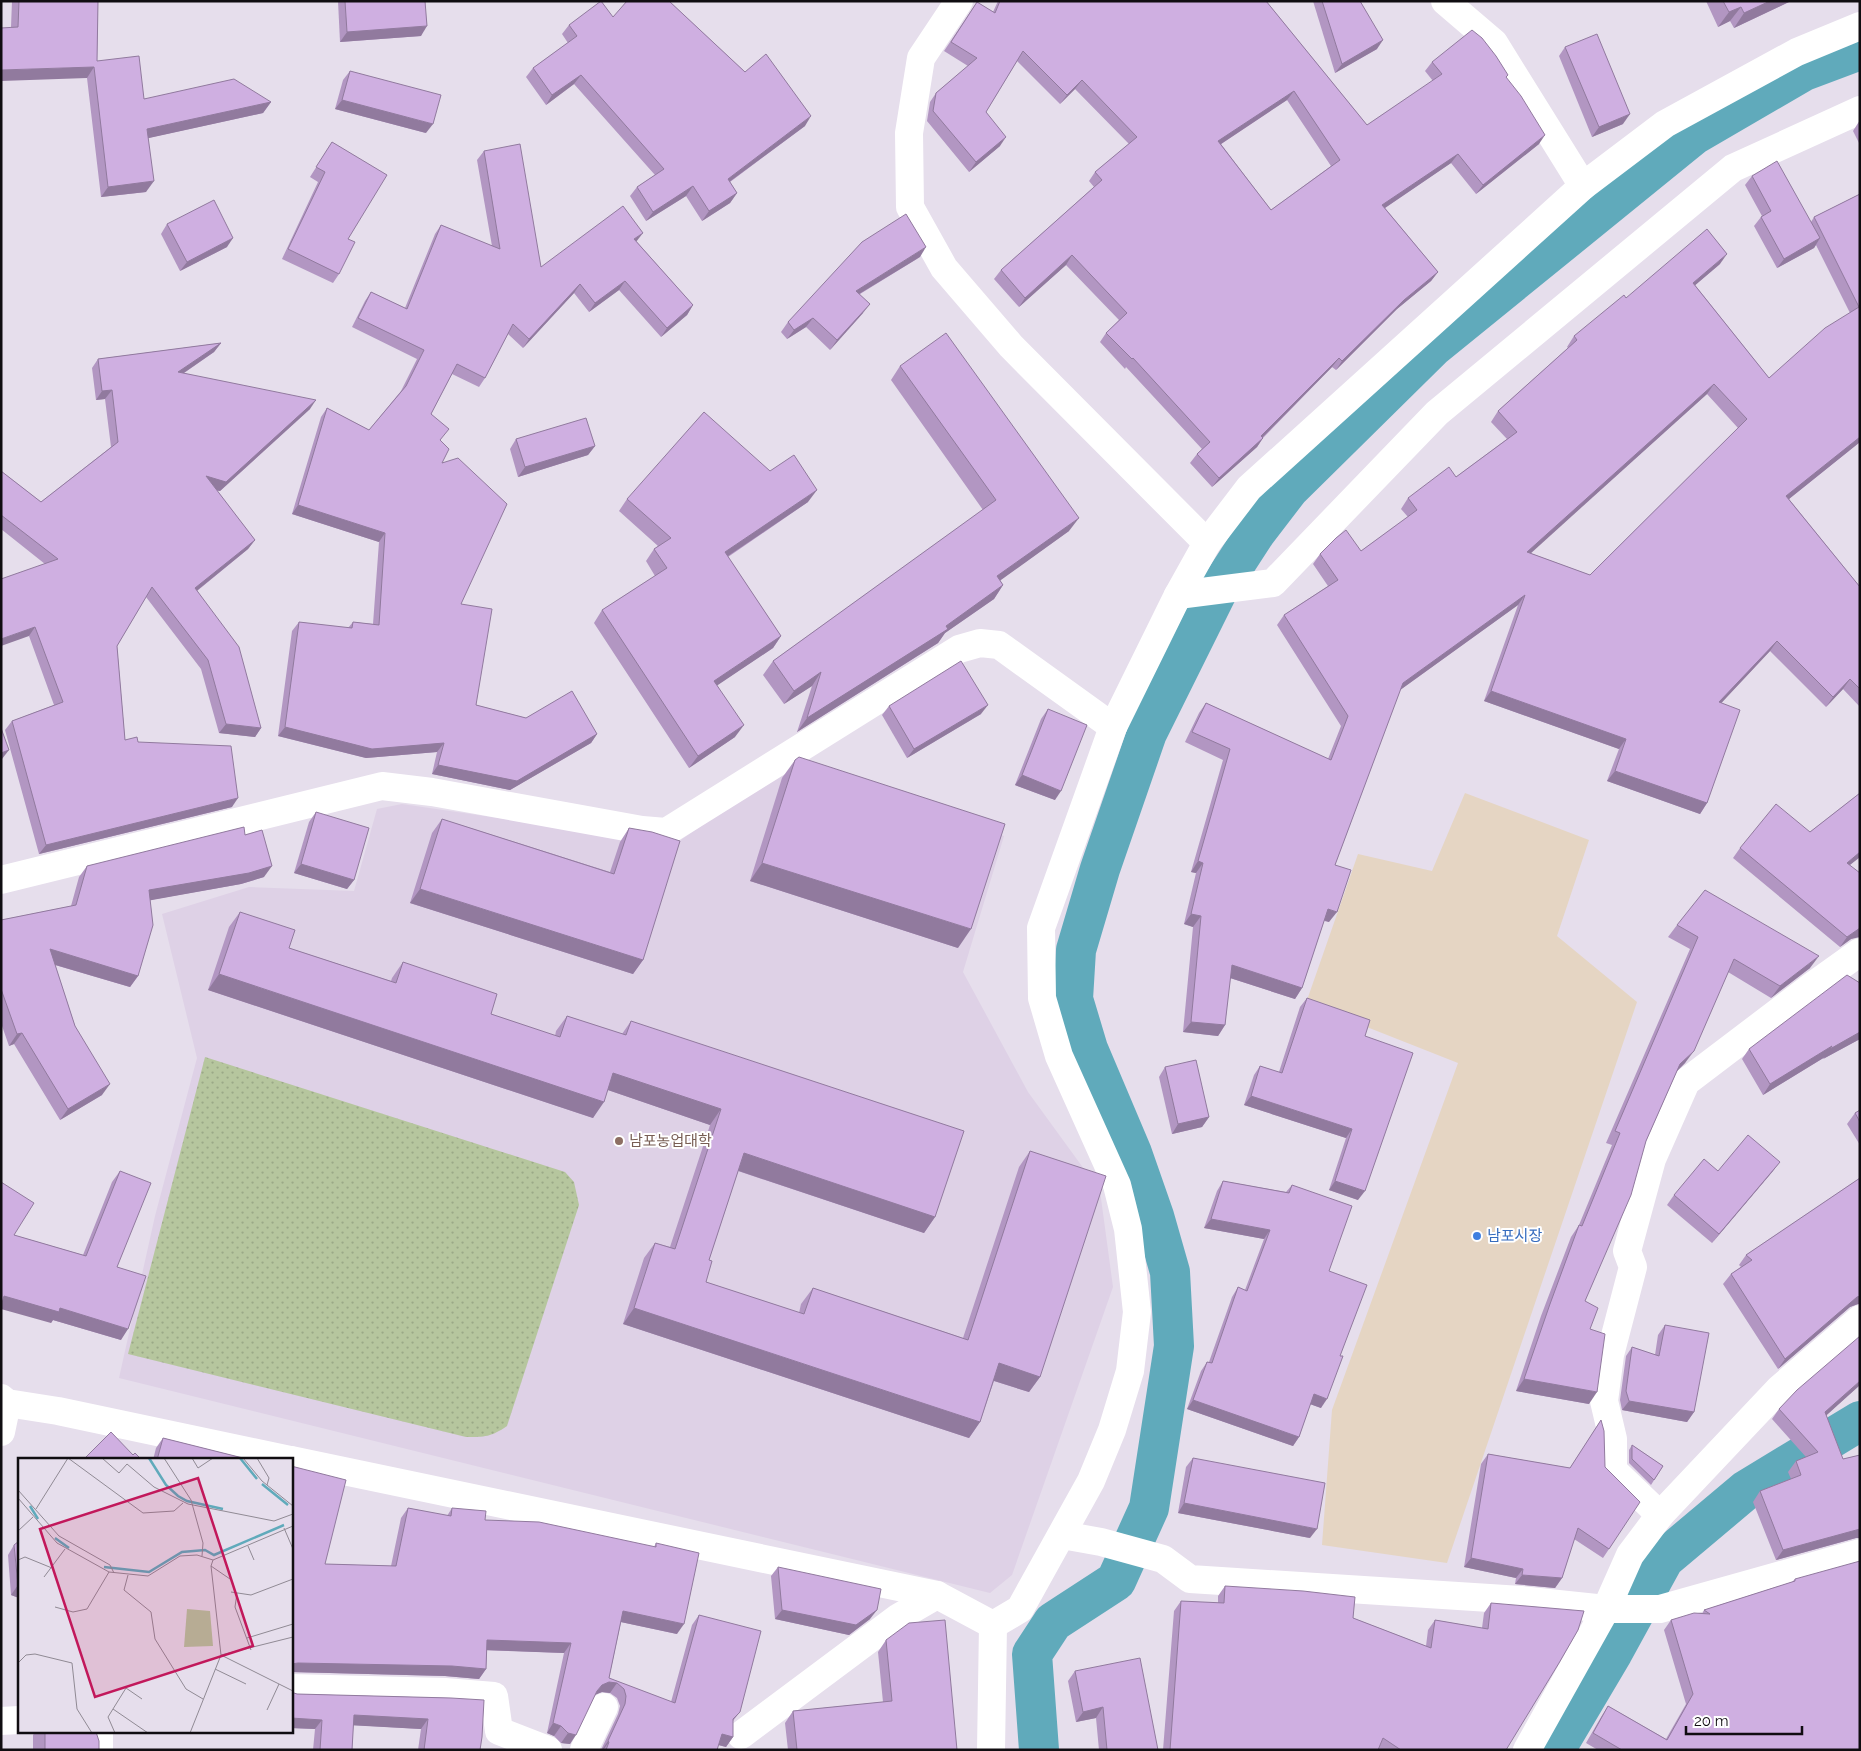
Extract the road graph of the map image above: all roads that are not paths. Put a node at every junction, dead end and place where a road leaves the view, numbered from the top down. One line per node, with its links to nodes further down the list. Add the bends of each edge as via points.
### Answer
1 (958, 1): 6 (street, via 921,58 909,133 910,207 944,268 1011,346)
2 (1445, 1): 5 (street, via 1494,42)
3 (1860, 26): 5 (street, via 1797,52 1665,124)
4 (1860, 110): 7 (street, via 1733,168 1437,413 1273,583)
5 (1583, 186): 6 (street, via 1249,488)
6 (1207, 542): 7 (street)
7 (1187, 594): 8 (street)
8 (1113, 727): 9 (street, via 999,645 980,642 959,649 666,832 382,786); 17 (street, via 1042,928 1042,998 1060,1056 1117,1185 1128,1229 1137,1312 1130,1371 1112,1430 1091,1482)
9 (1, 880)
10 (1860, 952): 16 (street, via 1686,1082 1652,1159 1627,1251 1633,1267 1610,1355 1604,1401 1613,1439 1613,1470)
11 (1860, 1319): 16 (street, via 1779,1389)
12 (3, 1404): 13 (street); 14 (street, via 58,1411)
13 (1, 1432)
14 (281, 1458)
15 (292, 1460): 19 (street)
16 (1660, 1515): 20 (street, via 1630,1555)
17 (1062, 1535): 20 (street, via 1163,1558 1190,1579 1520,1600); 21 (street, via 1020,1609)
18 (1860, 1553): 20 (street, via 1660,1609)
19 (937, 1595): 21 (street); 27 (street, via 899,1617)
20 (1606, 1610): 32 (street)
21 (993, 1626): 31 (street)
22 (292, 1688): 29 (street, via 494,1696 499,1731)
23 (604, 1707): 30 (street)
24 (18, 1720): 25 (street)
25 (1, 1721)
26 (99, 1734): 28 (street)
27 (740, 1735)
28 (99, 1750)
29 (548, 1750)
30 (584, 1750)
31 (991, 1750)
32 (1528, 1750)

